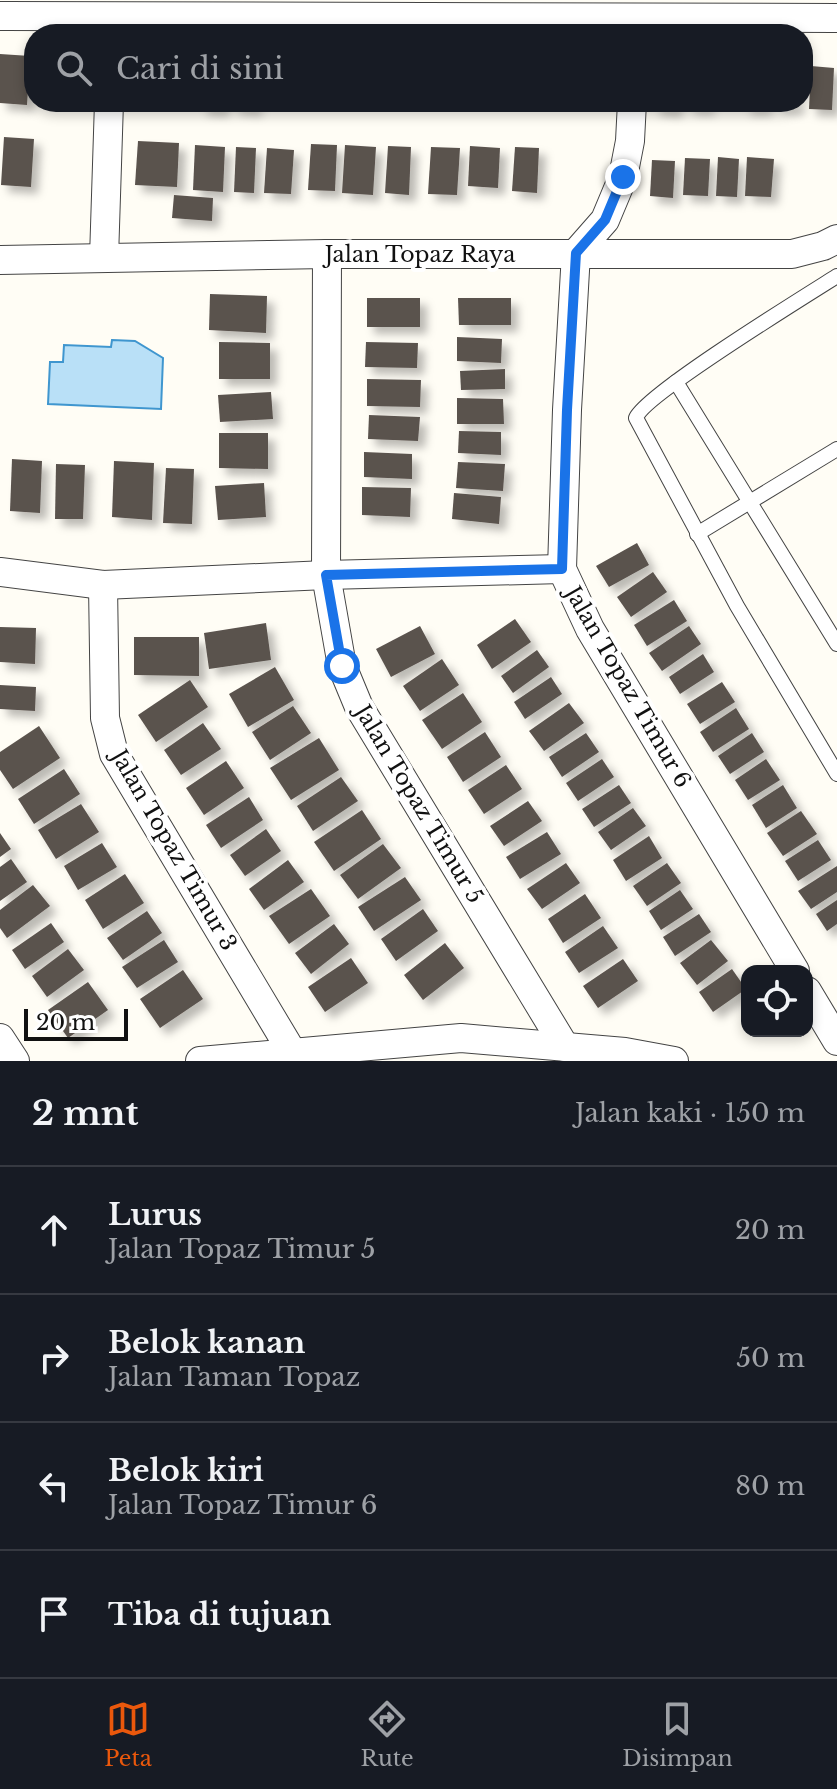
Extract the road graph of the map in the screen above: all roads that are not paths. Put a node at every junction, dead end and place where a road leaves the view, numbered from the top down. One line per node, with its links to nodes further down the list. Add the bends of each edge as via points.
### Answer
1 (0, 16): 3 (street)
2 (837, 18): 4 (street)
3 (100, 24)
4 (648, 24)
5 (109, 112): 10 (street)
6 (631, 112): 8 (street, via 623,177 605,220)
7 (837, 239): 8 (street, Jalan Topaz Raya, via 792,254)
8 (576, 253): 9 (street, Jalan Topaz Raya); 17 (street, Jalan Topaz Timur 6)
9 (327, 254): 10 (street, Jalan Topaz Raya); 19 (street, Jalan Topaz Timur 5)
10 (104, 258): 11 (street, Jalan Topaz Raya)
11 (0, 260)
12 (837, 276): 13 (lane)
13 (676, 382): 15 (lane); 16 (lane, via 636,418)
14 (837, 449): 15 (lane)
15 (751, 502): 16 (lane); 21 (lane)
16 (697, 534): 22 (lane)
17 (562, 569): 19 (street); 23 (street, Jalan Topaz Timur 6, via 590,629)
18 (0, 572): 20 (street)
19 (326, 575): 20 (street); 27 (street, Jalan Topaz Timur 5, via 342,666 359,707)
20 (103, 585): 28 (street, Jalan Topaz Timur 3, via 105,718 114,754)
21 (837, 644)
22 (837, 774)
23 (791, 965)
24 (813, 1001): 26 (street)
25 (0, 1038): 29 (street)
26 (837, 1041)
27 (565, 1047): 28 (street, via 461,1038); 31 (street)
28 (292, 1052): 30 (street)
29 (15, 1061)
30 (200, 1061)
31 (674, 1061)

